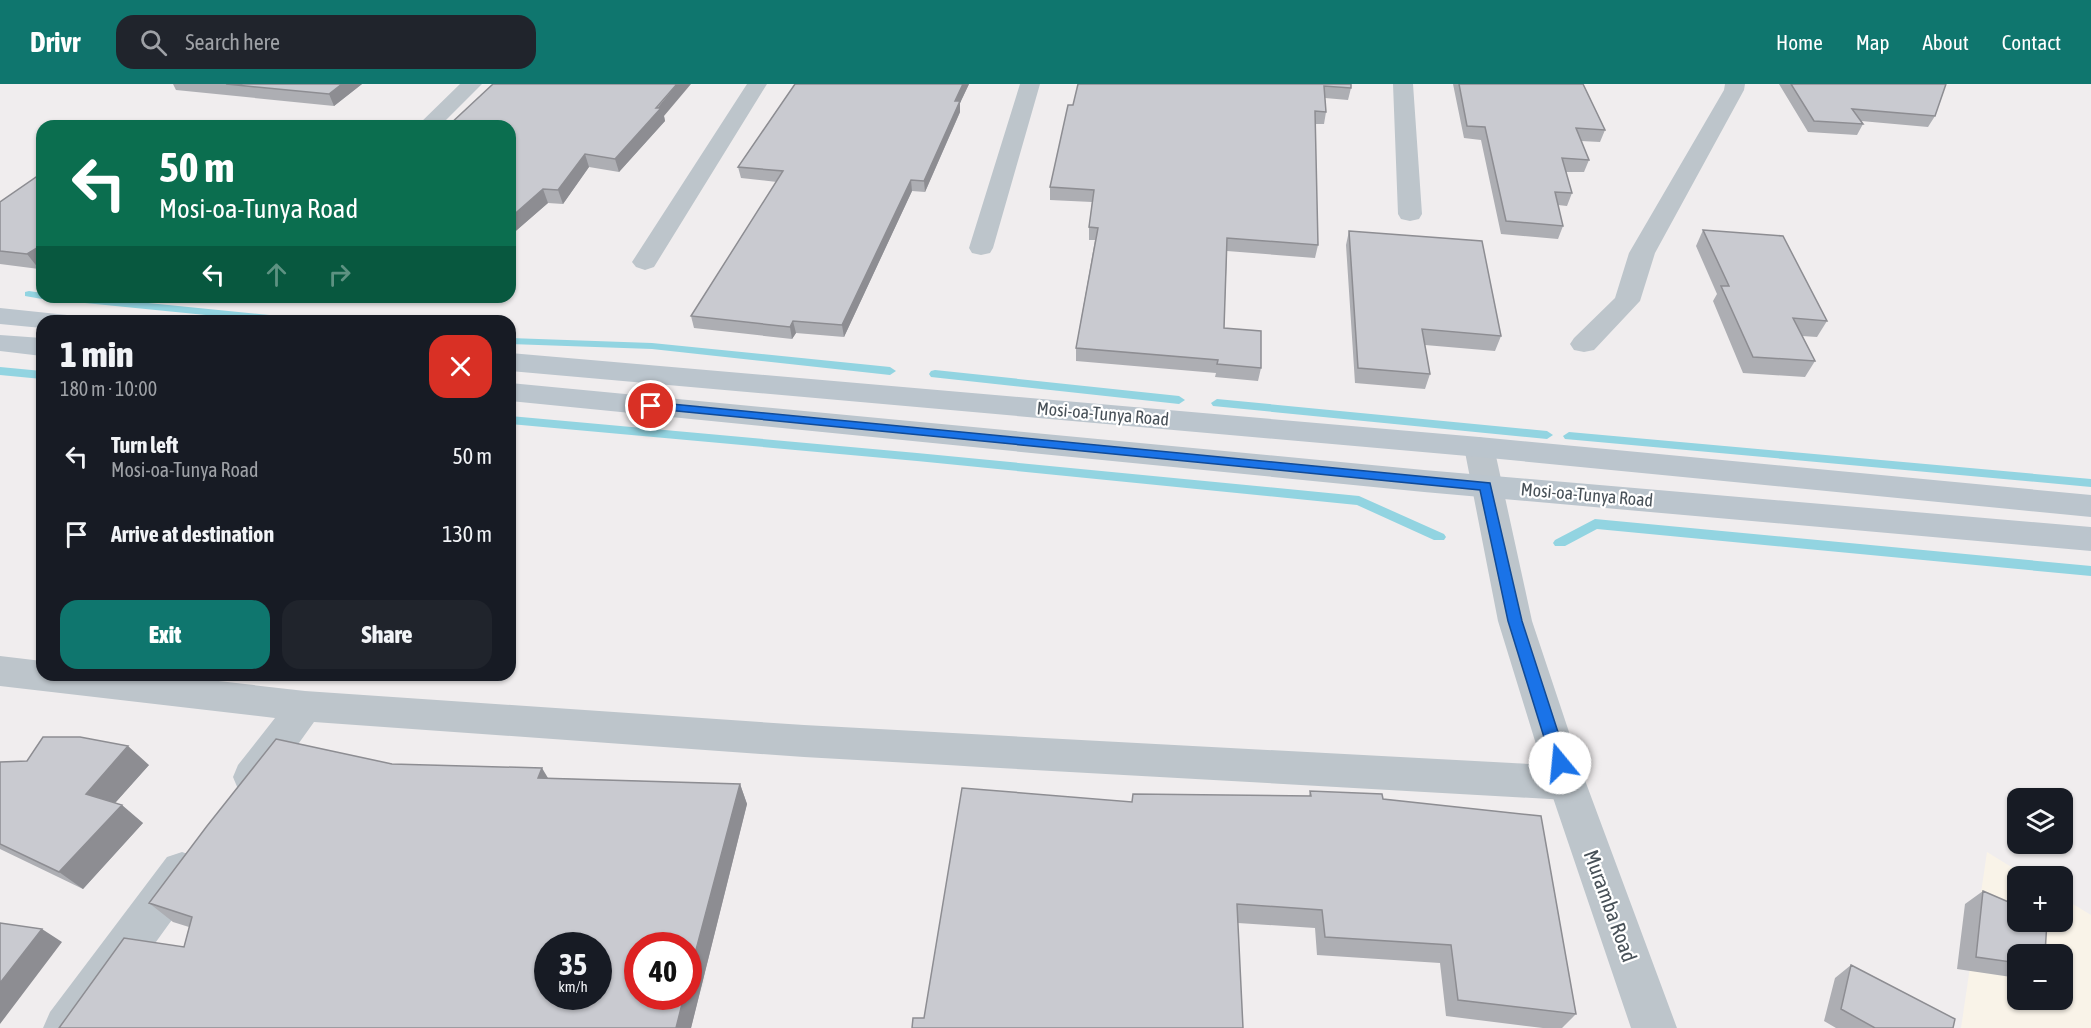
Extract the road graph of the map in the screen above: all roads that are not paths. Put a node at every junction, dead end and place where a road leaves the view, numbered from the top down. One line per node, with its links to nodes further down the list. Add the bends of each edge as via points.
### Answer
1 (472, 84): 6 (street)
2 (757, 84): 9 (street)
3 (1030, 84): 8 (street)
4 (1403, 84): 7 (street)
5 (1735, 84): 13 (street, via 1642,253 1627,301)
6 (434, 120)
7 (1410, 214)
8 (981, 248)
9 (645, 262)
10 (0, 316): 11 (main road)
11 (36, 319)
12 (0, 344): 14 (main road)
13 (1584, 344)
14 (36, 347)
15 (516, 363): 17 (main road, Mosi-oa-Tunya Road)
16 (516, 393): 18 (main road, Mosi-oa-Tunya Road)
17 (1479, 447): 18 (street, Muramba Road); 19 (main road, Mosi-oa-Tunya Road)
18 (1486, 486): 20 (main road, Mosi-oa-Tunya Road); 25 (street, Muramba Road, via 1515,621)
19 (2091, 506)
20 (2091, 539)
21 (0, 671): 22 (street)
22 (36, 675)
23 (87, 681): 24 (street)
24 (304, 706): 25 (street, via 804,741); 26 (street)
25 (1567, 783): 27 (street, Muramba Road)
26 (66, 1028)
27 (1654, 1028)

